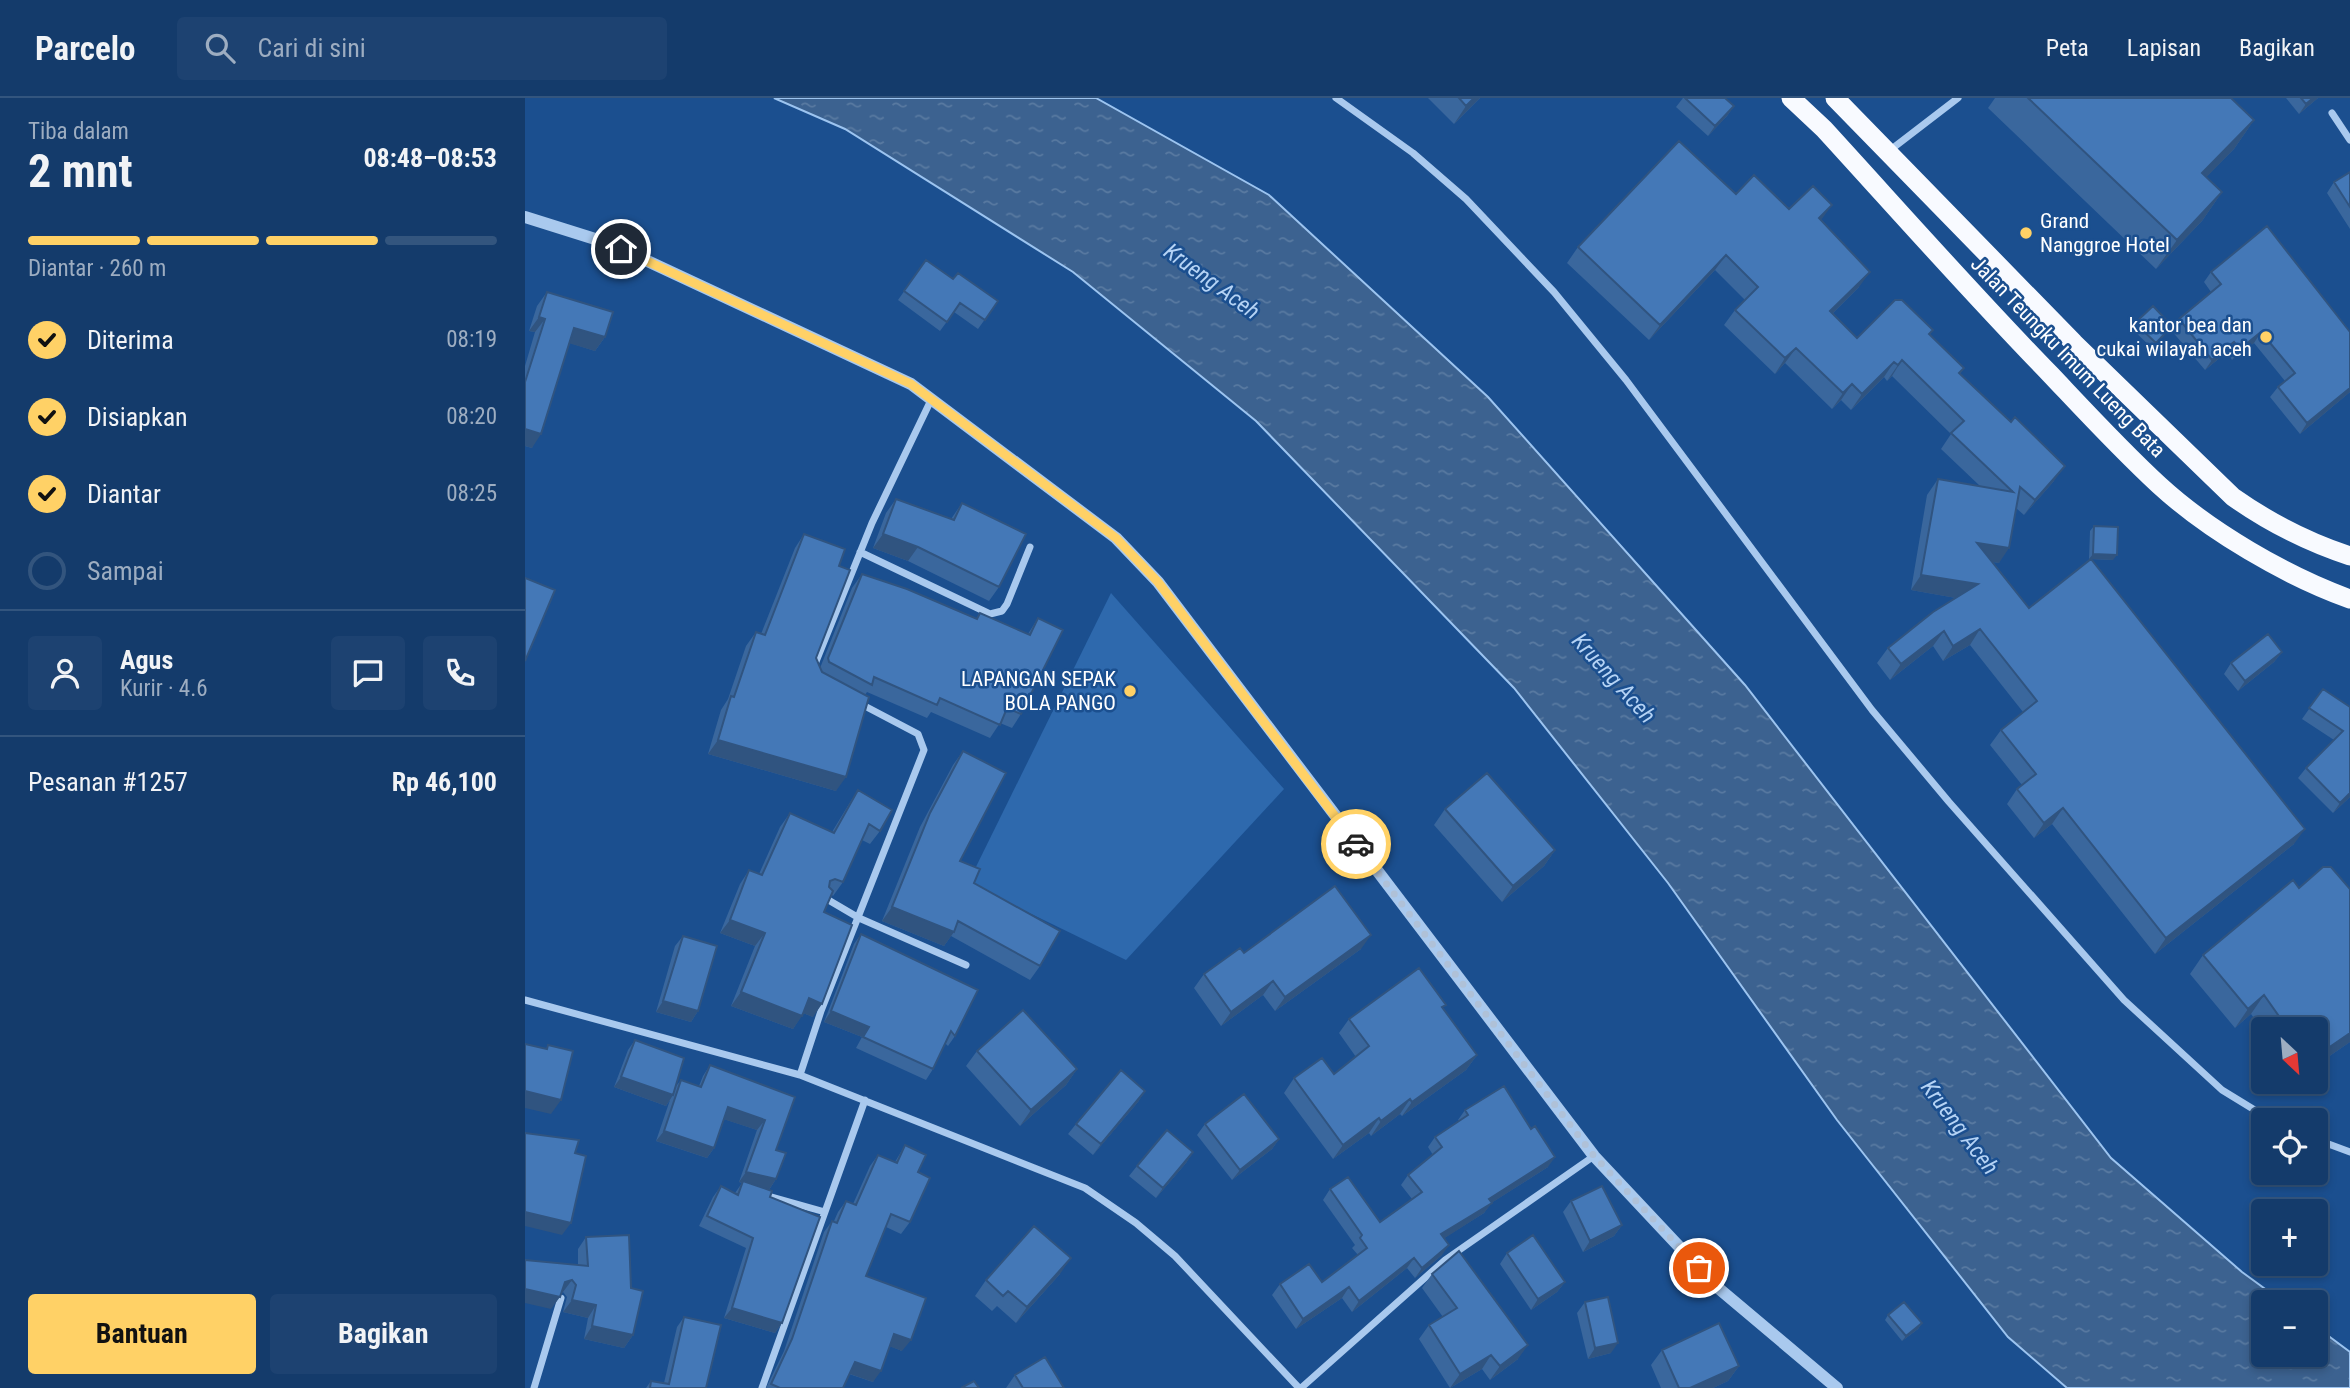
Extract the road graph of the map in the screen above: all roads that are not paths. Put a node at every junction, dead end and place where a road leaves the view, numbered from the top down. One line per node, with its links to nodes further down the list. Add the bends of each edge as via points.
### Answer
1 (1336, 98): 22 (street, via 1413,153 1466,199 1554,292 1626,380 1864,700 1949,802 2125,1000 2222,1090)
2 (1791, 98): 13 (highway, Jalan Teungku Imum Lueng Bata, via 2016,340 2161,487 2269,560)
3 (1835, 98): 7 (highway, Jalan Teungku Imum Lueng Bata)
4 (1958, 98): 7 (street)
5 (2332, 113): 6 (street)
6 (2350, 140)
7 (1887, 153): 12 (highway, Jalan Teungku Imum Lueng Bata, via 2233,497 2311,543)
8 (525, 216): 9 (street, via 611,244)
9 (932, 397): 11 (street); 25 (street, via 1116,538 1158,582)
10 (1030, 547): 11 (street, via 1007,604 990,614)
11 (860, 552): 14 (street, via 814,666)
12 (2350, 556)
13 (2350, 599)
14 (815, 680)
15 (850, 698): 17 (street, via 918,734 924,743)
16 (825, 898): 17 (street)
17 (859, 918): 18 (street); 20 (street)
18 (966, 965)
19 (525, 1000): 20 (street)
20 (800, 1075): 21 (street)
21 (865, 1100): 27 (street); 31 (street, via 1085,1188 1175,1256)
22 (2251, 1108)
23 (2328, 1144): 24 (street)
24 (2350, 1152)
25 (1594, 1156): 31 (street, via 1445,1260); 32 (street, via 1717,1287)
26 (752, 1192): 27 (street)
27 (825, 1212): 30 (street)
28 (561, 1298): 29 (street)
29 (534, 1388)
30 (762, 1388)
31 (1300, 1388)
32 (1837, 1388)

